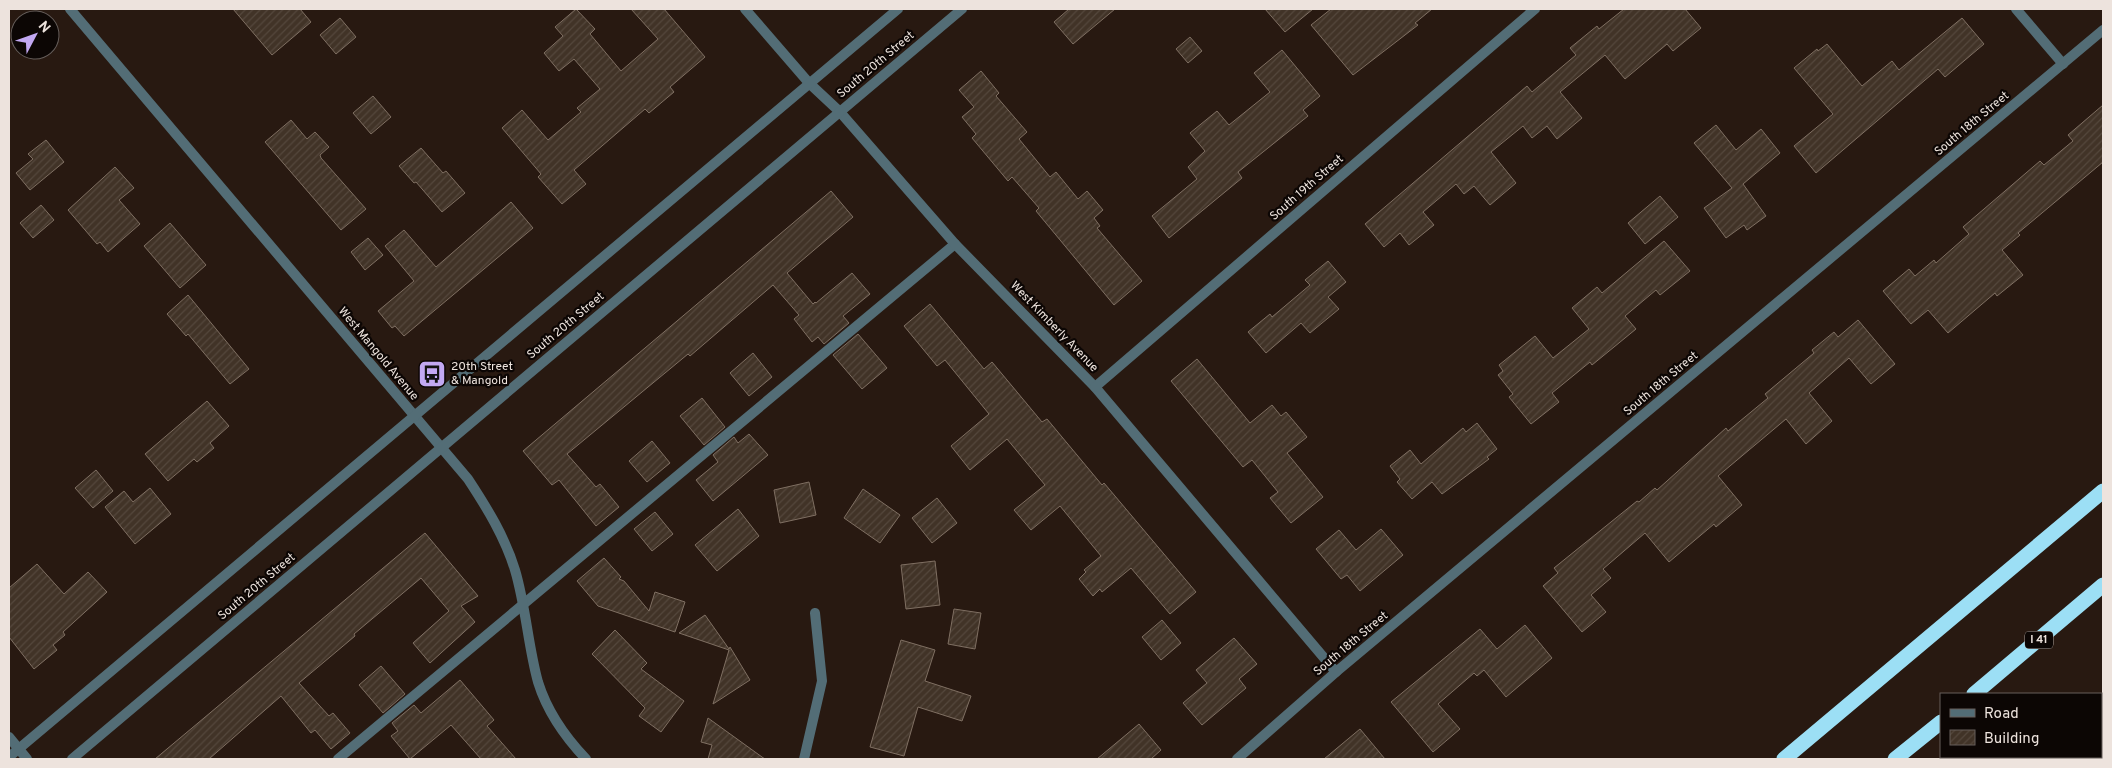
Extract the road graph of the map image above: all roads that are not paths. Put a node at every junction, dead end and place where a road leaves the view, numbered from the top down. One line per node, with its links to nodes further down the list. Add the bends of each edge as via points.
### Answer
1 (70, 9): 13 (street, West Mangold Avenue)
2 (745, 9): 9 (street, West Kimberly Avenue)
3 (898, 9): 9 (street)
4 (962, 9): 10 (street, South 20th Street)
5 (1535, 9): 12 (street, South 19th Street)
6 (2016, 9): 8 (street)
7 (2103, 30): 8 (street, South 18th Street)
8 (2063, 64): 19 (street, South 18th Street)
9 (809, 83): 10 (street, West Kimberly Avenue); 13 (street)
10 (840, 112): 11 (street, West Kimberly Avenue); 14 (street, South 20th Street)
11 (955, 244): 12 (street, West Kimberly Avenue); 17 (street)
12 (1095, 387): 19 (street, West Kimberly Avenue)
13 (415, 416): 14 (street, West Mangold Avenue); 23 (street)
14 (441, 446): 17 (street, West Mangold Avenue, via 468,479 504,538); 26 (street, South 20th Street)
15 (2103, 491): 31 (highway)
16 (2103, 585): 20 (highway, I 41)
17 (523, 603): 27 (street); 28 (street, West Mangold Avenue, via 538,683 563,731)
18 (815, 613): 29 (street, via 822,681)
19 (1336, 672): 30 (street, South 18th Street)
20 (1975, 693)
21 (1940, 723): 32 (highway)
22 (9, 737): 23 (street)
23 (18, 749): 24 (street); 25 (street)
24 (9, 757)
25 (27, 759)
26 (72, 759)
27 (338, 759)
28 (586, 759)
29 (804, 759)
30 (1237, 759)
31 (1784, 759)
32 (1895, 759)

